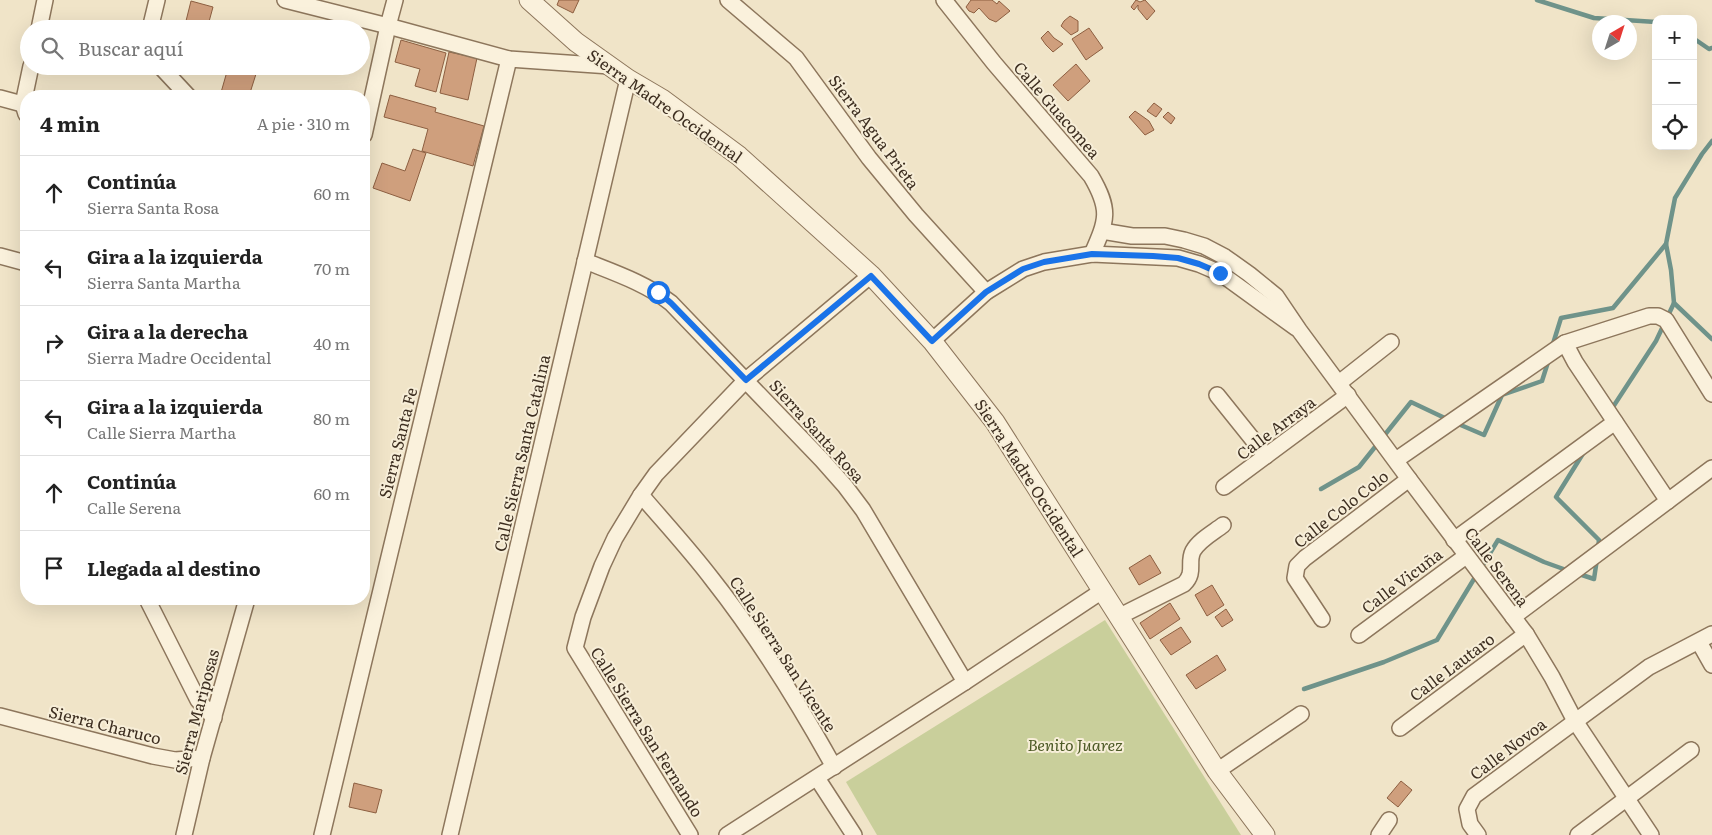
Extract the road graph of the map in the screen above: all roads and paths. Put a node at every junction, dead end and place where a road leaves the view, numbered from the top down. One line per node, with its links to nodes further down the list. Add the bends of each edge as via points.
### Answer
1 (45, 0): 8 (street)
2 (157, 0): 9 (street)
3 (285, 0): 10 (street)
4 (395, 0): 12 (street)
5 (728, 0): 29 (street, Sierra Agua Prieta, via 796,58 869,158)
6 (944, 0): 23 (street, Calle Guacomea, via 1091,176 1106,207)
7 (537, 3): 14 (street, Sierra Madre Occidental, via 576,42)
8 (41, 20)
9 (152, 20)
10 (364, 20)
11 (370, 21): 12 (street)
12 (388, 26): 13 (street); 22 (street)
13 (509, 59): 14 (street); 73 (street, Sierra Santa Fe)
14 (610, 66): 17 (street, Sierra Madre Occidental)
15 (30, 75): 18 (street)
16 (168, 75): 19 (street)
17 (628, 79): 26 (street, Calle Sierra Santa Catalina); 28 (street, Sierra Madre Occidental, via 662,99 739,156)
18 (27, 90)
19 (182, 90)
20 (0, 98): 21 (street)
21 (20, 105)
22 (370, 108)
23 (1102, 231): 24 (street, Calle Guacomea); 30 (street, Calle Serena, via 1132,236 1164,236 1204,246 1250,274 1276,296)
24 (1092, 254): 29 (street, Calle Serena, via 1023,269); 30 (street, Calle Serena, via 1178,258 1199,264 1220,273)
25 (0, 256): 27 (street)
26 (585, 261): 34 (street, Sierra Santa Rosa, via 658,292); 74 (street, Calle Sierra Santa Catalina)
27 (20, 262)
28 (871, 276): 31 (street, Sierra Madre Occidental); 34 (street)
29 (986, 292): 31 (street, Calle Serena)
30 (1299, 330): 35 (street, Calle Serena)
31 (932, 341): 49 (street, Sierra Madre Occidental, via 995,422)
32 (1392, 342): 35 (street, Calle Arraya)
33 (1564, 343): 36 (street, via 1658,316 1666,320); 38 (street); 40 (street)
34 (746, 380): 44 (street, via 656,474); 59 (street, Sierra Santa Rosa, via 822,460 863,510)
35 (1343, 390): 39 (street, Calle Arraya); 40 (street, Calle Serena)
36 (1712, 394)
37 (1217, 395): 39 (street)
38 (1615, 422): 45 (street); 47 (street)
39 (1266, 456): 43 (street, Calle Arraya)
40 (1396, 460): 42 (street, Calle Serena)
41 (1712, 468): 45 (street)
42 (1408, 479): 47 (street, Calle Serena); 54 (street, Calle Colo Colo, via 1297,566 1295,578)
43 (1224, 487)
44 (641, 495): 67 (street, Calle Sierra San Vicente, via 712,578 744,622 814,730); 75 (street, Calle Sierra San Fernando, via 602,566 575,648)
45 (1668, 501): 53 (street)
46 (1223, 525): 52 (street, via 1193,551 1190,575 1184,584)
47 (1454, 540): 48 (street, Calle Serena)
48 (1466, 556): 53 (street, Calle Serena); 56 (street, Calle Vicuña)
49 (1102, 591): 52 (street, Sierra Madre Occidental); 59 (street)
50 (149, 605): 62 (street, via 198,700)
51 (244, 605): 62 (street, Sierra Mariposas)
52 (1118, 617): 68 (street, Sierra Madre Occidental)
53 (1512, 617): 55 (street, Calle Serena)
54 (1322, 618)
55 (1526, 634): 63 (street, Calle Serena); 64 (street, Calle Lautaro)
56 (1359, 635)
57 (1705, 638): 58 (street); 63 (street, Calle Novoa, via 1649,667)
58 (1712, 665)
59 (965, 682): 67 (street)
60 (1301, 714): 68 (street)
61 (0, 716): 66 (street, Sierra Charuco, via 153,756 175,760)
62 (214, 718): 66 (street, Sierra Mariposas)
63 (1575, 721): 70 (street, Calle Serena); 80 (street, Calle Novoa, via 1474,796 1466,809 1470,824)
64 (1400, 728)
65 (1691, 750): 70 (street)
66 (202, 758): 72 (street, Sierra Mariposas)
67 (834, 767): 69 (street)
68 (1217, 771): 78 (street, Sierra Madre Occidental)
69 (817, 778): 76 (street); 77 (street)
70 (1626, 799): 81 (street); 82 (street, Calle Serena)
71 (1389, 820): 79 (street)
72 (184, 835)
73 (322, 835)
74 (450, 835)
75 (690, 835)
76 (727, 835)
77 (854, 835)
78 (1265, 835)
79 (1379, 835)
80 (1478, 835)
81 (1578, 835)
82 (1651, 835)

